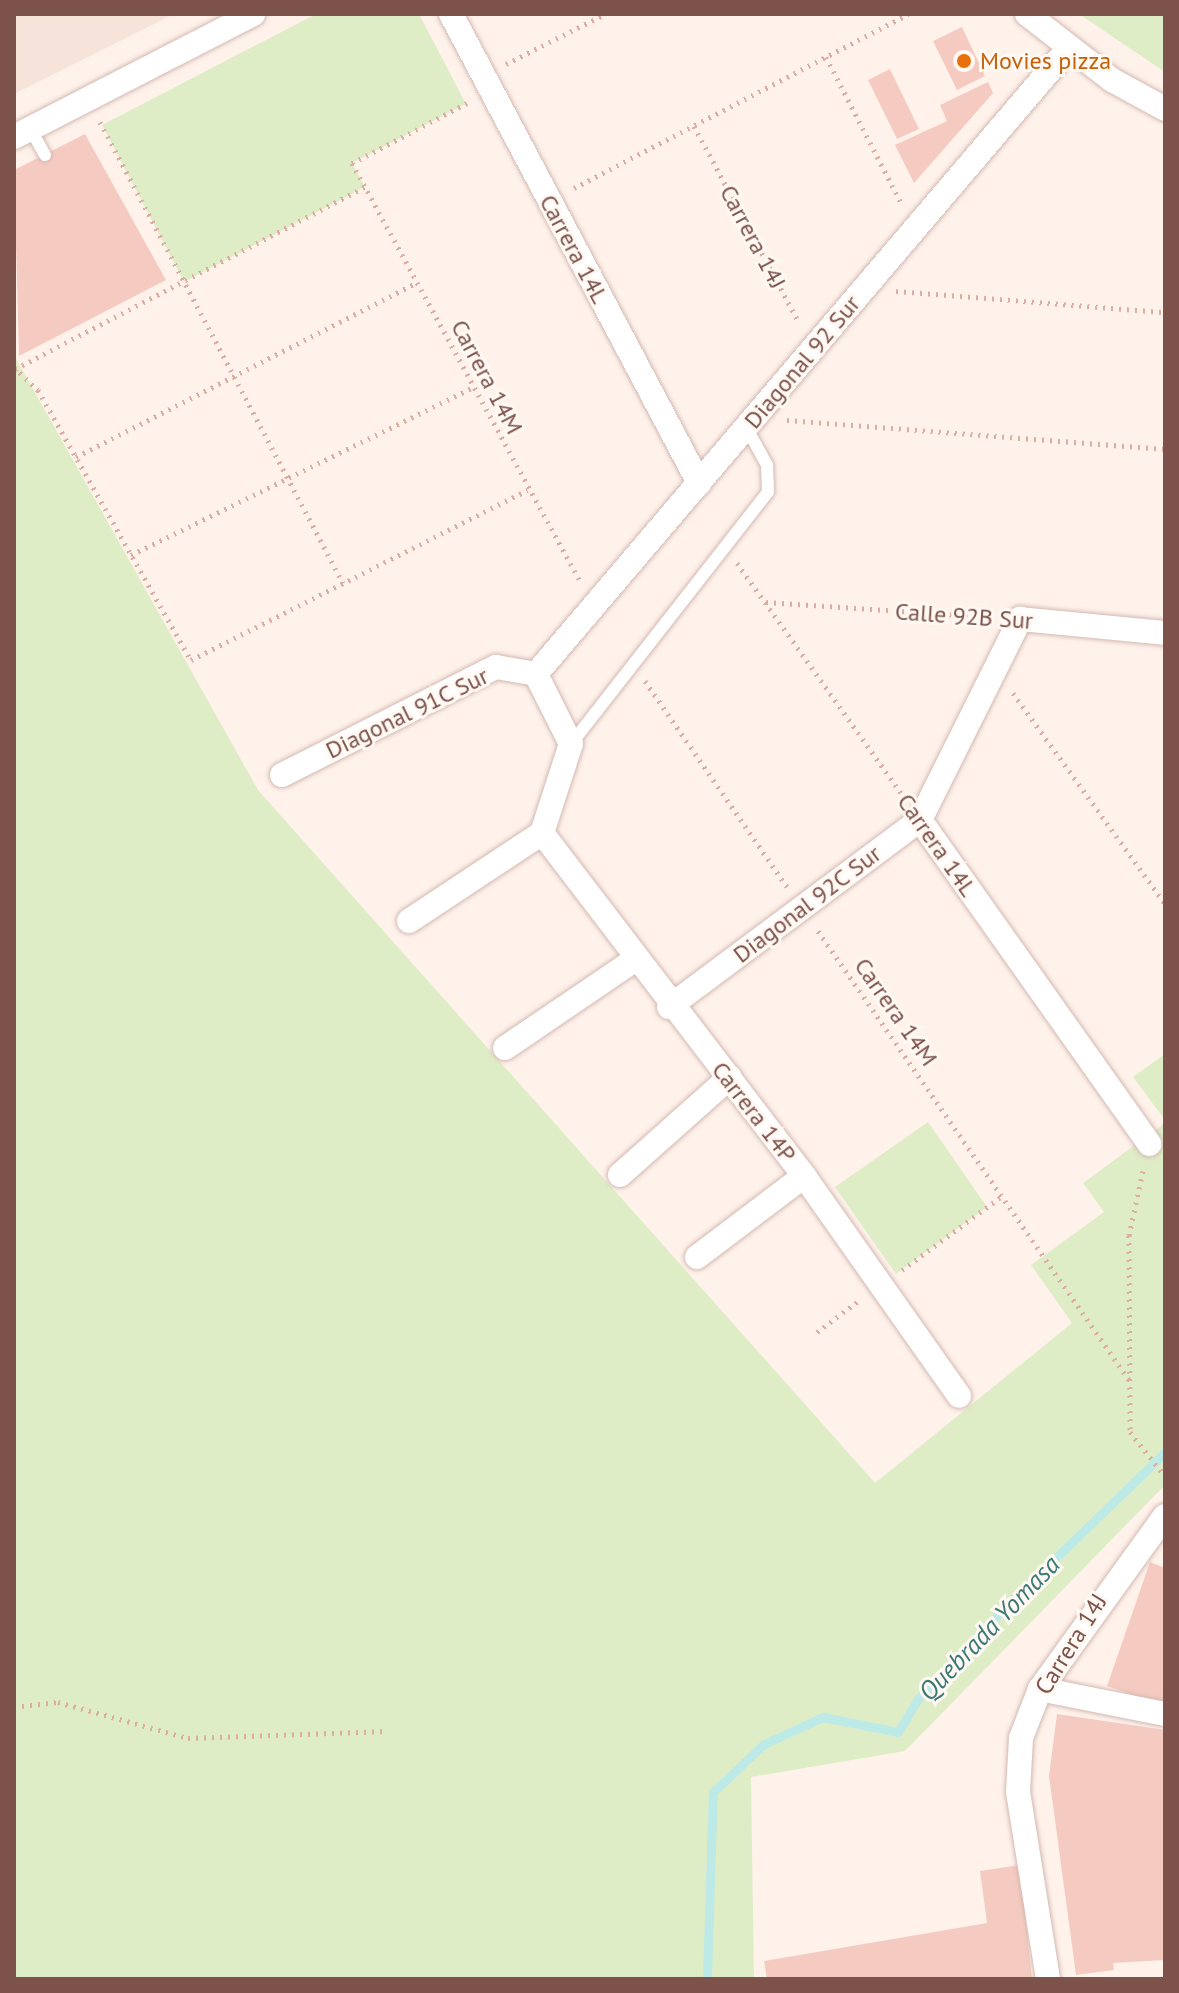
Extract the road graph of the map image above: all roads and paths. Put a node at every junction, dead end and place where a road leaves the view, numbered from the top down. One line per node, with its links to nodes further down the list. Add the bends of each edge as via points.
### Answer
1 (253, 14): 9 (street)
2 (451, 14): 8 (street, Carrera 14L)
3 (605, 14): 8 (path)
4 (908, 14): 7 (path)
5 (1027, 14): 6 (street)
6 (1068, 49): 10 (street); 16 (street, Diagonal 92 Sur)
7 (826, 57): 11 (path); 16 (path)
8 (488, 84): 14 (path, Carrera 14M, via 352,163); 15 (street, Carrera 14L)
9 (87, 96): 12 (street); 17 (path)
10 (1165, 109)
11 (694, 126): 15 (path); 21 (path, Carrera 14J)
12 (22, 132): 13 (lane)
13 (45, 155)
14 (365, 187): 17 (path); 18 (path, Carrera 14M)
15 (549, 202): 29 (street, Carrera 14L)
16 (915, 229): 19 (street, Diagonal 92 Sur)
17 (184, 282): 22 (path); 23 (path)
18 (416, 283): 23 (path); 24 (path, Carrera 14M)
19 (864, 289): 20 (path); 21 (street, Diagonal 92 Sur)
20 (1165, 312)
21 (813, 349): 25 (street, Diagonal 92 Sur)
22 (14, 368): 27 (path, via 38,390)
23 (234, 376): 27 (path); 28 (path)
24 (472, 388): 28 (path); 30 (path, Carrera 14M)
25 (750, 422): 26 (path); 29 (street, Diagonal 92 Sur); 31 (lane, via 772,479)
26 (1165, 449)
27 (76, 457): 32 (path)
28 (288, 478): 32 (path); 33 (path)
29 (699, 483): 35 (street, Diagonal 92 Sur)
30 (527, 490): 33 (path); 35 (path, Carrera 14M)
31 (726, 546): 34 (path, Carrera 14L); 38 (lane)
32 (131, 555): 33 (path, via 191,660)
33 (343, 583)
34 (765, 602): 36 (path, Calle 92B Sur); 43 (path, Carrera 14L)
35 (594, 606): 40 (street, Diagonal 92 Sur)
36 (1020, 619): 37 (street, Calle 92B Sur); 39 (street, Diagonal 92C Sur)
37 (1164, 631)
38 (633, 664): 41 (lane); 46 (path, Carrera 14M)
39 (996, 670): 43 (street, Diagonal 92C Sur); 45 (path)
40 (536, 674): 41 (street); 42 (street, Diagonal 91C Sur, via 496,667)
41 (571, 744): 44 (street)
42 (282, 775)
43 (920, 820): 46 (street, Diagonal 92C Sur); 52 (street, Carrera 14L)
44 (542, 833): 47 (street); 48 (street, Carrera 14P)
45 (1165, 904)
46 (801, 908): 49 (street, Diagonal 92C Sur); 55 (path, Carrera 14M)
47 (409, 921)
48 (636, 959): 49 (street, Carrera 14P); 50 (street)
49 (669, 1007): 51 (street, Carrera 14P)
50 (505, 1048)
51 (730, 1077): 53 (street); 54 (street, Carrera 14P)
52 (1149, 1144): 59 (path, via 1129,1235)
53 (620, 1175)
54 (804, 1176): 56 (street); 57 (street, Carrera 14P)
55 (1002, 1196): 57 (path); 59 (path, Carrera 14M)
56 (697, 1257)
57 (881, 1285): 58 (path); 60 (street, Carrera 14P)
58 (817, 1332)
59 (1129, 1380): 61 (path, via 1135,1438)
60 (959, 1396)
61 (1163, 1474)
62 (1165, 1516): 63 (street, Carrera 14J)
63 (1156, 1539): 64 (street, Carrera 14J)
64 (1040, 1689): 66 (street); 68 (street, Carrera 14J, via 1021,1738 1018,1792)
65 (14, 1707): 67 (path, via 58,1702 188,1738)
66 (1165, 1714)
67 (388, 1731)
68 (1048, 1979)

